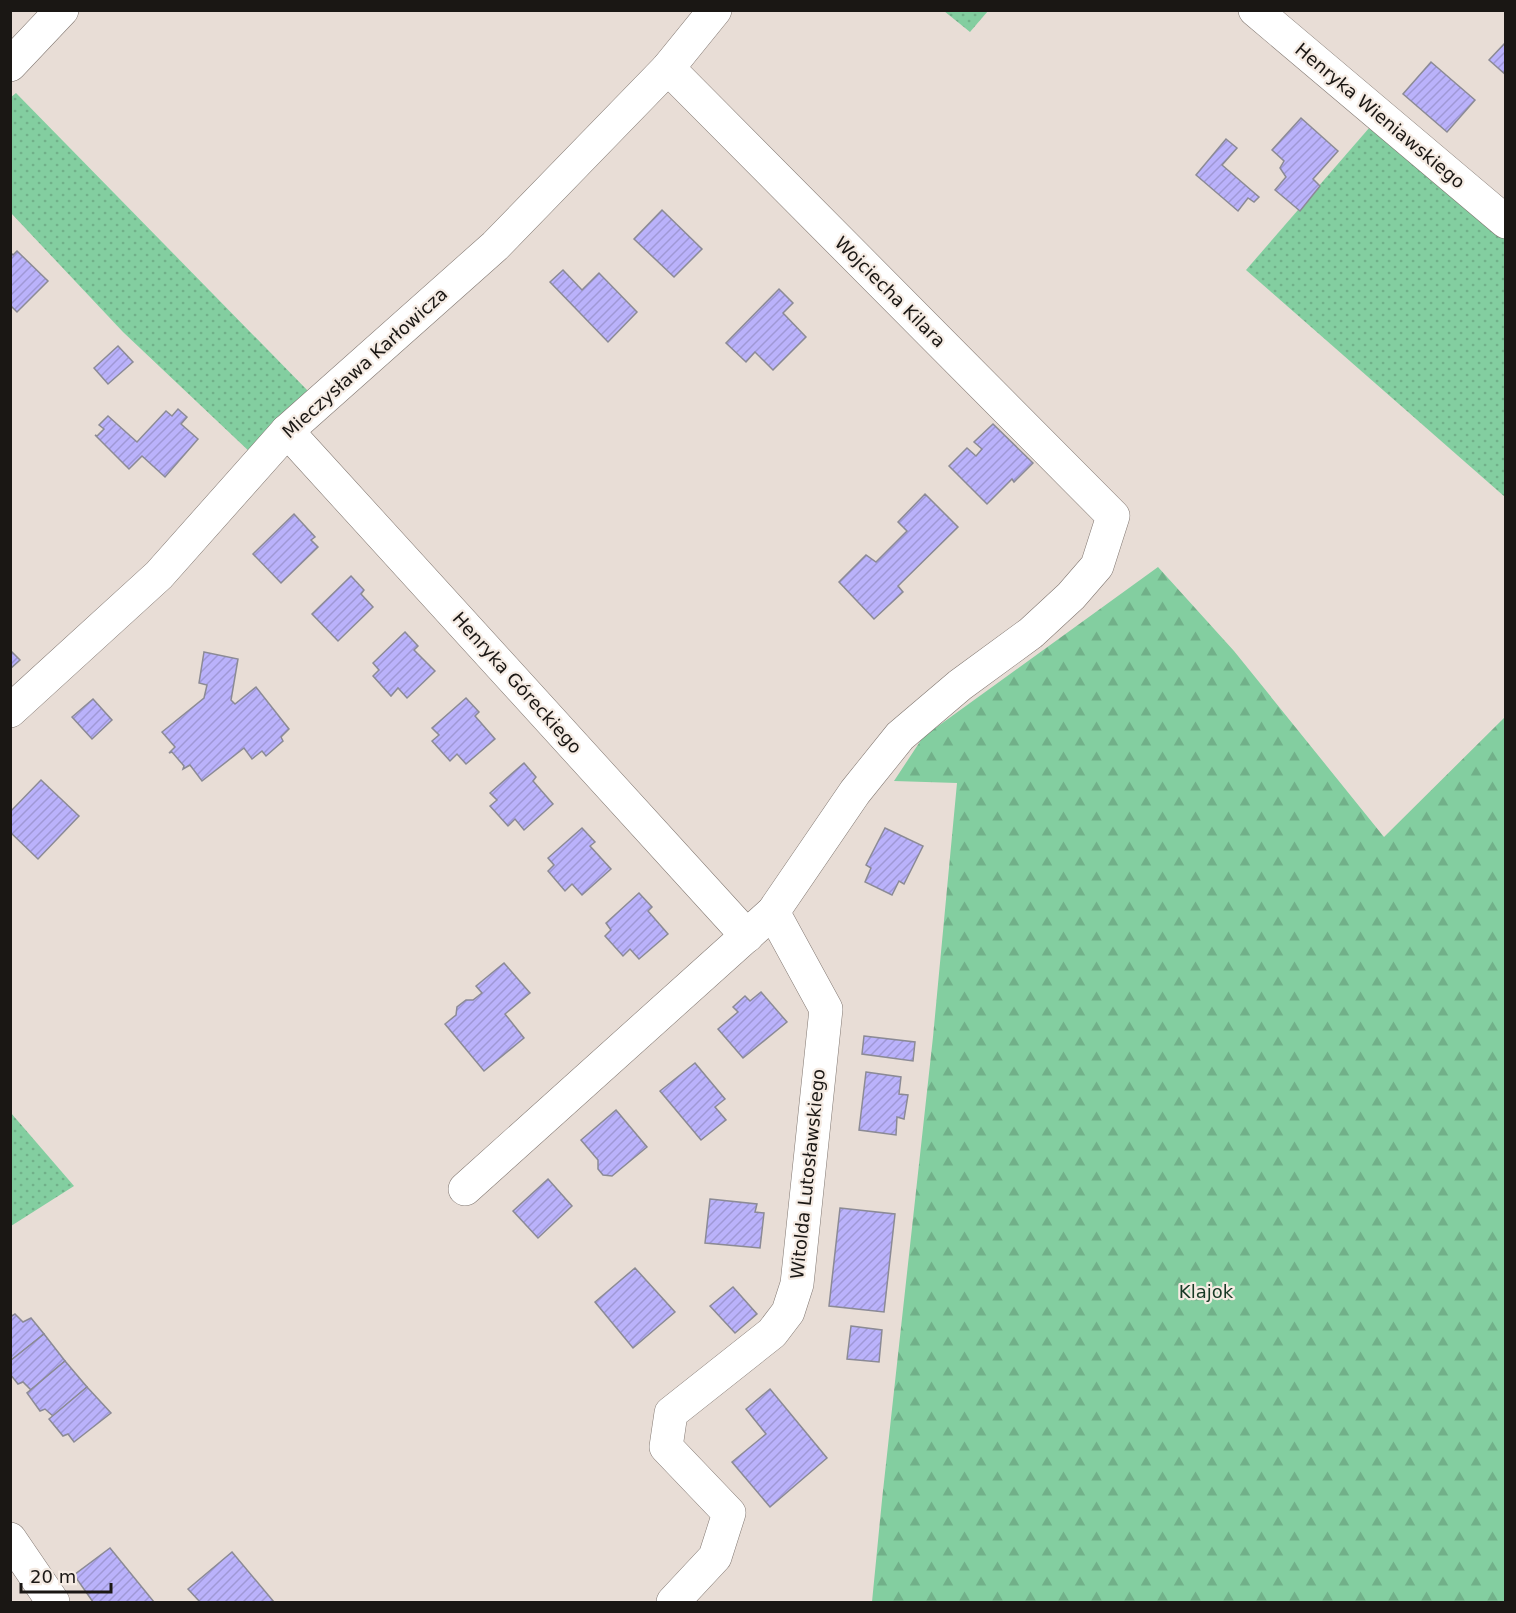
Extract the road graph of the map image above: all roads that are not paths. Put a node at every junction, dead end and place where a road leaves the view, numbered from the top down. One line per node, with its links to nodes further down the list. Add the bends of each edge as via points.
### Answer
1 (62, 10): 4 (street)
2 (715, 10): 5 (street, Mieczysława Karłowicza)
3 (1255, 10): 6 (street, Henryka Wieniawskiego)
4 (10, 65)
5 (668, 68): 7 (street, Mieczysława Karłowicza, via 495,246); 9 (street, Wojciecha Kilara, via 1113,516 1097,566 1031,633 960,685 900,736 855,792)
6 (1506, 222)
7 (287, 430): 8 (street, Mieczysława Karłowicza, via 159,575); 10 (street, Henryka Góreckiego)
8 (10, 711)
9 (773, 912): 10 (street); 14 (street, Witolda Lutosławskiego, via 826,1009 797,1284 788,1312 772,1333 671,1413 666,1447 729,1513 715,1557)
10 (747, 936): 11 (street)
11 (465, 1190)
12 (10, 1539): 13 (street)
13 (53, 1602)
14 (673, 1602)

